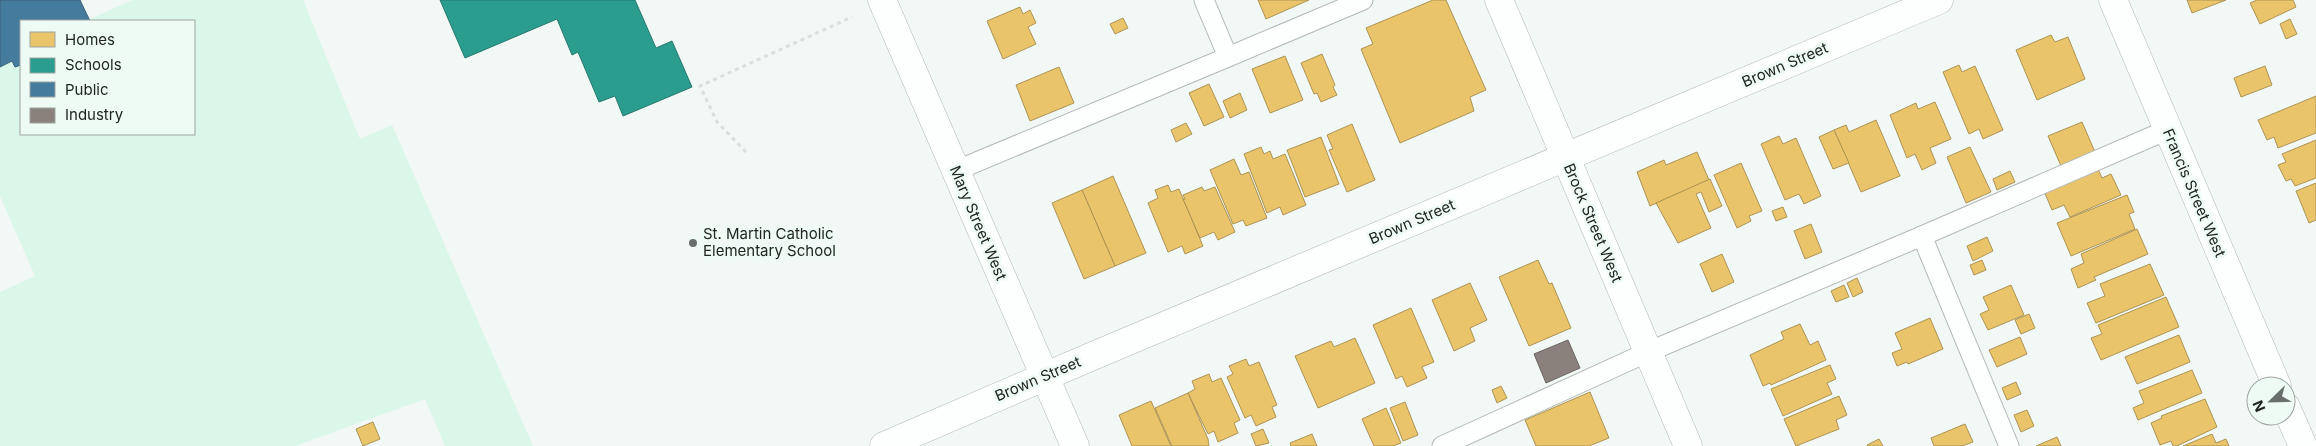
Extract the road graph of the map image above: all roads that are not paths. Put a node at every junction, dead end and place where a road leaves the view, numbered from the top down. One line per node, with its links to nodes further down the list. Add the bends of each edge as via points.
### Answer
1 (882, 0): 10 (street, Mary Street West)
2 (1204, 0): 7 (lane)
3 (1363, 0): 7 (lane)
4 (1498, 0): 9 (street, Brock Street West)
5 (1940, 0): 9 (street, Brown Street)
6 (2113, 0): 8 (street, Francis Street West)
7 (1228, 57): 10 (lane)
8 (2167, 130): 11 (lane); 14 (street, Francis Street West)
9 (1565, 158): 12 (street, Brock Street West); 13 (street, Brown Street)
10 (955, 171): 13 (street, Mary Street West)
11 (1922, 236): 12 (lane); 20 (lane)
12 (1648, 352): 18 (lane); 19 (street, Brock Street West)
13 (1044, 376): 16 (street, Brown Street); 17 (street, Mary Street West)
14 (2273, 376)
15 (2294, 426): 21 (street)
16 (884, 446)
17 (1075, 446)
18 (1442, 446)
19 (1688, 446)
20 (2009, 446)
21 (2303, 446)

